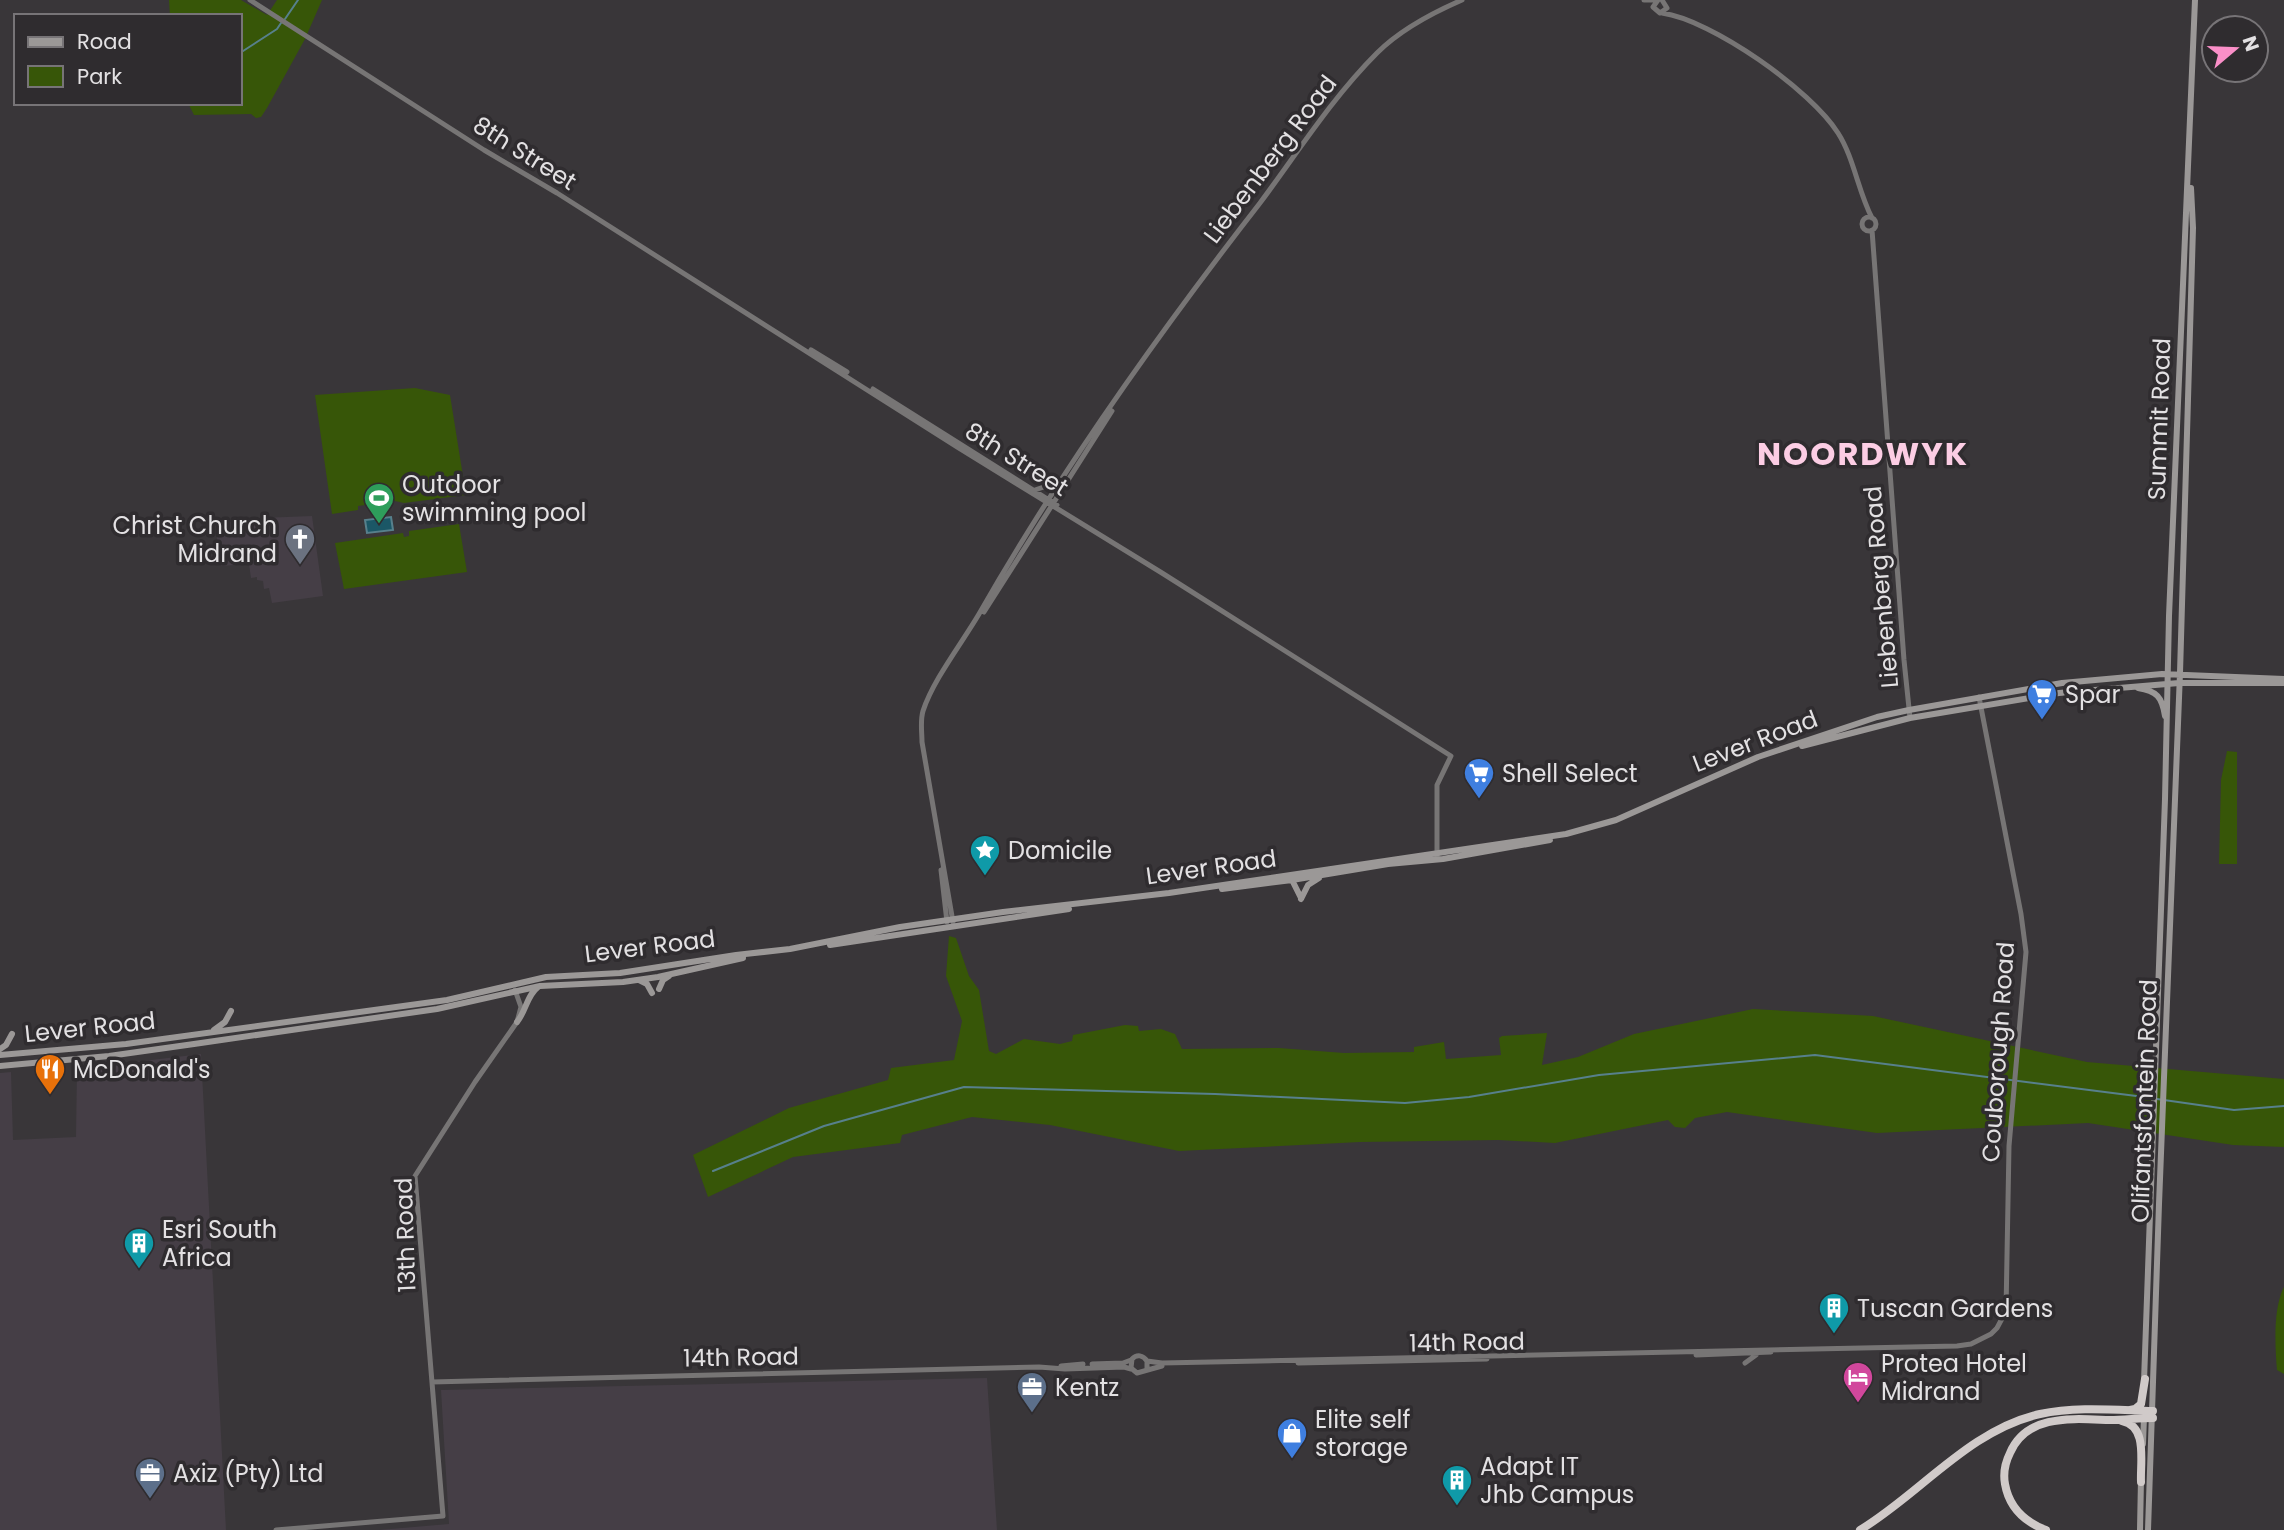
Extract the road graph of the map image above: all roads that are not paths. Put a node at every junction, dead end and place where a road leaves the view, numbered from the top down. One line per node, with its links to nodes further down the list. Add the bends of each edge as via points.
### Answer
1 (250, 0): 16 (street, 8th Street)
2 (1462, 0): 14 (street, Liebenberg Road, via 1402,32 1342,91)
3 (1644, 0): 5 (street); 6 (street)
4 (2195, 0): 9 (main road, Summit Road)
5 (1661, 1): 6 (street); 7 (street, via 1667,8); 8 (street)
6 (1653, 7): 7 (street)
7 (1662, 13): 8 (street)
8 (1677, 15): 10 (street, via 1766,66 1824,113 1843,142)
9 (2190, 165): 20 (main road, Summit Road); 21 (main road, Summit Road, via 2193,228)
10 (1868, 218): 11 (street, via 1862,223); 12 (street, Liebenberg Road, via 1876,225)
11 (1865, 229): 12 (street); 13 (street, Liebenberg Road)
12 (1872, 230): 13 (street, Liebenberg Road)
13 (1872, 244): 28 (street, Liebenberg Road)
14 (1136, 373): 15 (street, Liebenberg Road); 17 (street, Liebenberg Road)
15 (1058, 482): 16 (street); 17 (street, Liebenberg Road)
16 (1033, 492): 17 (street, 8th Street); 18 (street)
17 (1049, 502): 18 (street, Liebenberg Road); 19 (street, Liebenberg Road); 31 (street, 8th Street, via 1451,756 1437,785)
18 (1037, 514): 19 (street, Liebenberg Road)
19 (956, 653): 34 (street, Liebenberg Road, via 921,721)
20 (2169, 673): 21 (main road, Lever Road); 24 (main road, Olifantsfontein Road); 26 (main road, Lever Road, via 2092,679)
21 (2180, 673): 22 (main road, Lever Road); 23 (main road, Olifantsfontein Road)
22 (2284, 681): 23 (main road, Lever Road)
23 (2179, 682): 24 (main road, Lever Road); 60 (main road, Olifantsfontein Road)
24 (2169, 683): 25 (main road, Lever Road); 30 (main road, Olifantsfontein Road)
25 (2129, 686): 27 (main road, Lever Road); 30 (main road, via 2158,694)
26 (1979, 697): 27 (street, Couborough Road); 28 (main road, Lever Road)
27 (1981, 707): 29 (main road, Lever Road); 49 (street, Couborough Road, via 2025,944 2006,1214 2008,1294)
28 (1909, 710): 29 (street, Liebenberg Road); 31 (main road, Lever Road, via 1758,757 1616,820 1566,834)
29 (1910, 718): 31 (main road, Lever Road, via 1759,760 1597,828 1513,848)
30 (2167, 729): 58 (main road, Olifantsfontein Road)
31 (1440, 856): 32 (main road, Lever Road); 34 (main road, Lever Road, via 1003,912)
32 (1324, 875): 33 (main road, Lever Road); 33 (main road, via 1308,885 1301,898)
33 (1292, 880): 34 (main road, Lever Road)
34 (950, 925): 35 (main road, Lever Road, via 753,956); 37 (main road, Lever Road, via 901,927 767,952)
35 (673, 974): 36 (main road, Lever Road); 39 (main road)
36 (639, 980): 38 (main road, Lever Road); 41 (main road)
37 (512, 984): 40 (street); 44 (main road, Lever Road, via 447,1000)
38 (540, 986): 40 (main road, Lever Road); 43 (main road)
39 (659, 989)
40 (516, 992): 43 (street, via 521,1007); 48 (main road, Lever Road, via 437,1009 134,1053)
41 (652, 993)
42 (230, 1011): 44 (main road)
43 (517, 1022): 59 (street, 13th Road, via 415,1176)
44 (213, 1031): 47 (main road, Lever Road)
45 (12, 1034): 46 (main road)
46 (0, 1049)
47 (0, 1055)
48 (0, 1066)
49 (1997, 1328): 50 (street, 14th Road, via 1971,1344)
50 (1788, 1350): 51 (street, 14th Road); 53 (street, 14th Road)
51 (1762, 1353): 54 (street); 57 (street, 14th Road)
52 (1131, 1360): 53 (street, via 1140,1356); 55 (street, 14th Road); 56 (street)
53 (1147, 1361): 57 (street)
54 (1745, 1363)
55 (1051, 1367): 56 (street, 14th Road); 59 (street, 14th Road)
56 (1131, 1369): 57 (street, via 1139,1374)
57 (1147, 1369)
58 (2145, 1379): 60 (main road, Olifantsfontein Road); 61 (highway, via 2139,1406)
59 (432, 1382): 63 (street, 13th Road, via 443,1517)
60 (2148, 1415): 61 (highway); 62 (main road, Olifantsfontein Road); 67 (main road, Olifantsfontein Road)
61 (2112, 1416): 62 (highway, via 2129,1422 2138,1432); 64 (highway, via 2077,1409 2015,1422 1968,1449); 65 (highway, via 2037,1426 2023,1433 2011,1448 2005,1464 2008,1494 2027,1521)
62 (2141, 1482): 66 (main road, Olifantsfontein Road)
63 (276, 1530)
64 (1860, 1530)
65 (2046, 1530)
66 (2140, 1530)
67 (2148, 1530)

